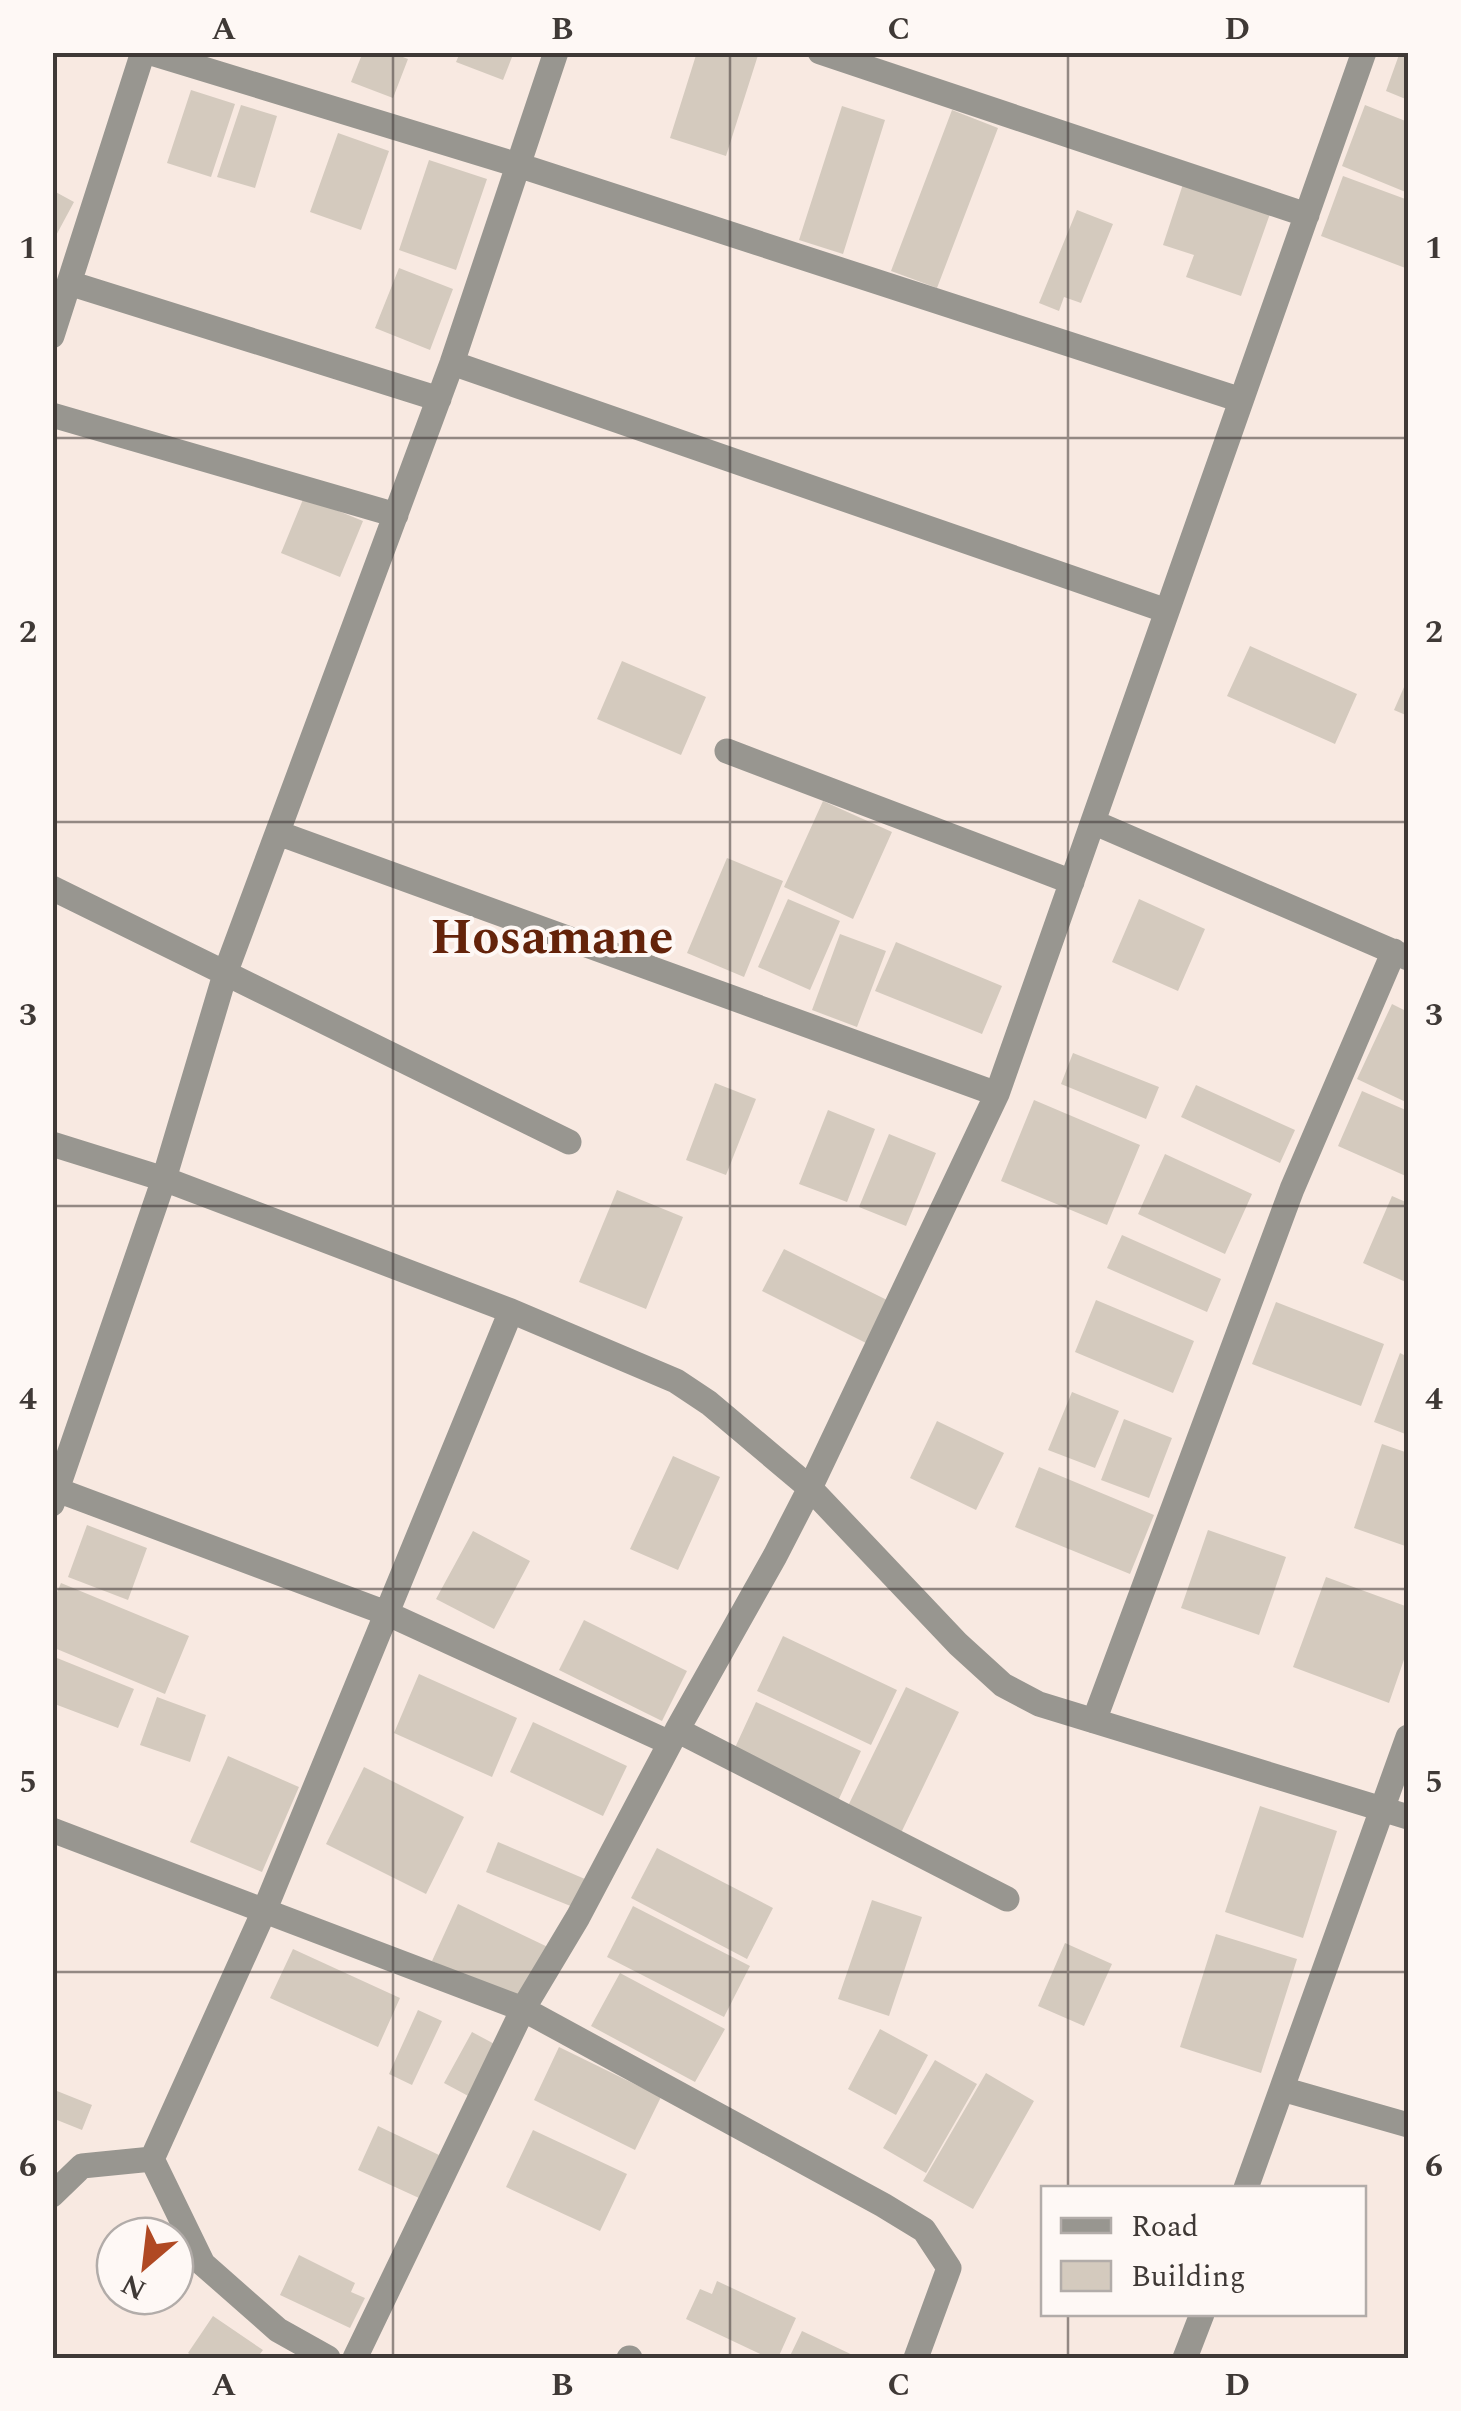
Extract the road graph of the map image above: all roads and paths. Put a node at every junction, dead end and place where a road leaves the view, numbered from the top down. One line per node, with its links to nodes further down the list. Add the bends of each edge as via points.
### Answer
1 (145, 52): 5 (street); 7 (street)
2 (556, 52): 5 (street)
3 (820, 52): 6 (street)
4 (1364, 52): 6 (street)
5 (518, 165): 9 (street); 11 (street)
6 (1307, 215): 11 (street)
7 (69, 283): 8 (street); 10 (street)
8 (52, 336)
9 (452, 363): 10 (street); 14 (street)
10 (439, 399): 13 (street)
11 (1242, 400): 14 (street)
12 (52, 415): 13 (street)
13 (396, 515): 17 (street)
14 (1167, 611): 16 (street)
15 (727, 751): 18 (street)
16 (1092, 822): 18 (street); 20 (street)
17 (278, 832): 21 (street); 22 (street)
18 (1072, 882): 22 (street)
19 (52, 888): 21 (street)
20 (1401, 955): 30 (street, via 1292,1189)
21 (226, 971): 23 (street); 25 (street)
22 (997, 1094): 27 (street)
23 (569, 1142)
24 (52, 1144): 25 (street)
25 (164, 1178): 26 (street); 28 (street)
26 (511, 1310): 27 (street, via 676,1381); 29 (street)
27 (810, 1488): 30 (street, via 1003,1685); 31 (street)
28 (54, 1494): 29 (street)
29 (386, 1613): 31 (street); 37 (street)
30 (1094, 1721): 33 (street)
31 (673, 1737): 36 (street); 38 (street)
32 (1408, 1737): 33 (street)
33 (1383, 1810): 34 (street); 39 (street)
34 (1408, 1817)
35 (52, 1830): 37 (street)
36 (1007, 1900)
37 (265, 1908): 38 (street); 41 (street)
38 (523, 2010): 46 (street); 47 (street, via 924,2230 949,2268)
39 (1282, 2090): 40 (street); 42 (street)
40 (1408, 2126)
41 (152, 2159): 43 (street, via 82,2166); 45 (street, via 203,2264 278,2330)
42 (1247, 2186)
43 (52, 2195)
44 (1201, 2316): 48 (street)
45 (328, 2358)
46 (355, 2358)
47 (916, 2358)
48 (1186, 2358)

